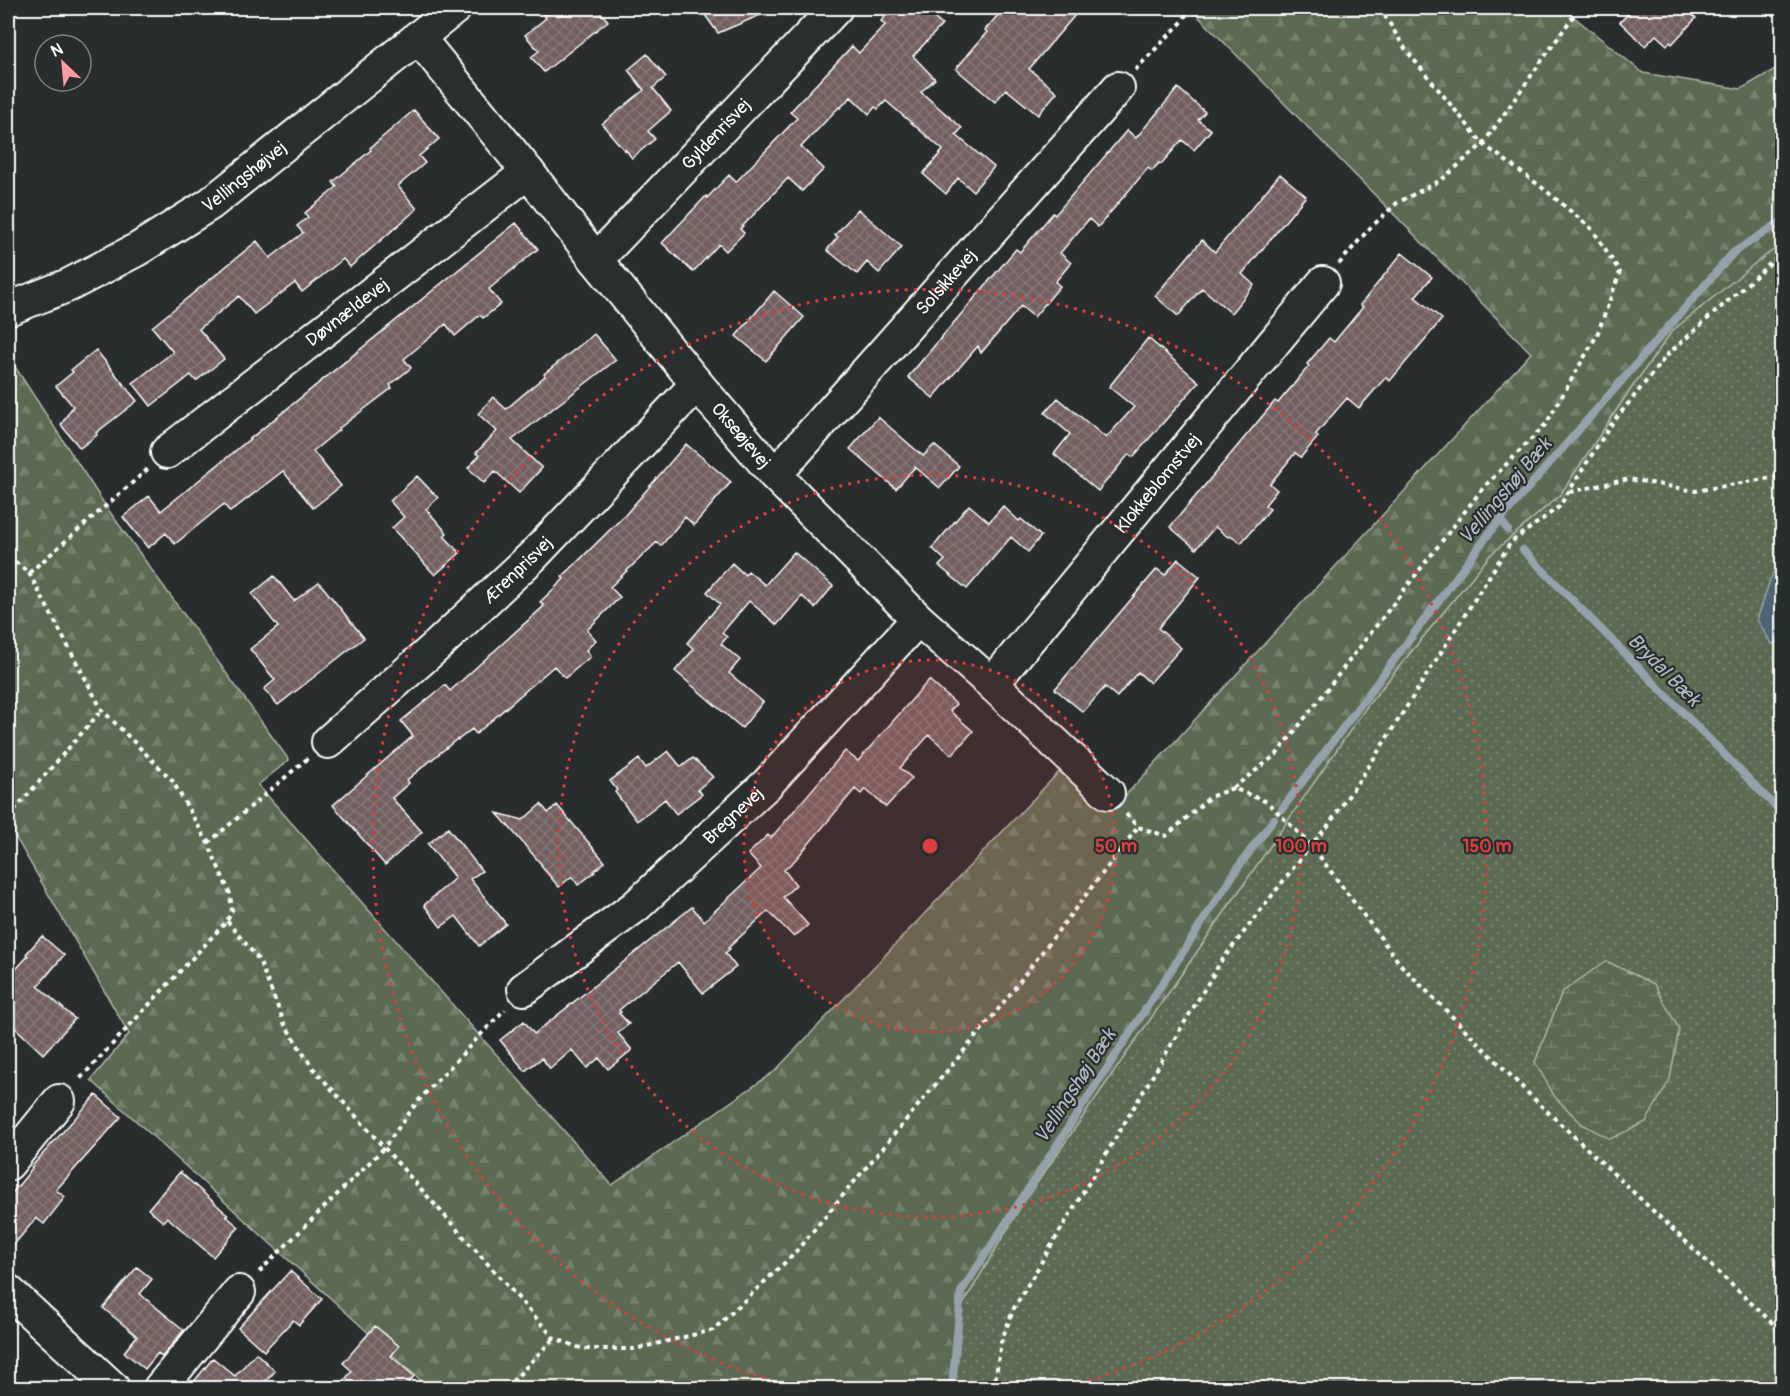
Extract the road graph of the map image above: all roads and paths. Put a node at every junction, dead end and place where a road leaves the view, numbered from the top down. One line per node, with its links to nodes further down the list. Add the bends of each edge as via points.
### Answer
1 (455, 8): 6 (street, Vellingshøjvej)
2 (836, 8): 11 (street, Gyldenrisvej)
3 (1189, 8): 7 (path, via 1183,21)
4 (1380, 8): 8 (path, via 1406,50)
5 (1579, 8): 8 (path)
6 (418, 37): 9 (street, Okseøjevej); 13 (street, Vellingshøjvej, via 210,204 79,280)
7 (1118, 88): 16 (street, Solsikkevej)
8 (1483, 144): 12 (path, via 1441,180 1397,203); 25 (path, via 1593,230 1620,272 1597,335 1546,424 1483,488 1277,754)
9 (528, 172): 11 (street, Okseøjevej); 15 (street, Døvnældevej)
10 (1782, 253): 18 (path, via 1668,354 1610,426)
11 (596, 260): 14 (street, Okseøjevej)
12 (1323, 283): 22 (street, Klokkeblomstvej)
13 (8, 309)
14 (697, 384): 16 (street, Okseøjevej); 24 (street, Ærenprisvej, via 533,556)
15 (167, 452): 20 (path)
16 (775, 475): 21 (street, Okseøjevej)
17 (1782, 476): 18 (path, via 1695,491 1629,479)
18 (1569, 492): 29 (path, via 1559,507 1511,542 1369,766)
19 (8, 556): 20 (path)
20 (29, 573): 23 (path)
21 (918, 619): 22 (street, Okseøjevej); 31 (street, Bregnevej, via 767,784 636,906)
22 (992, 684): 26 (street, Okseøjevej)
23 (102, 710): 27 (path); 28 (path, via 172,780)
24 (328, 742): 28 (path)
25 (1233, 788): 29 (path, via 1267,802); 38 (path, via 1210,797 1166,836 1138,827 993,1016 800,1247 713,1329 635,1348 584,1349)
26 (1108, 793)
27 (8, 816)
28 (208, 843): 30 (path, via 230,894 232,910)
29 (1311, 845): 37 (path, via 1401,965 1531,1096); 42 (path, via 1220,963 1014,1308 1001,1342)
30 (227, 921): 32 (path); 33 (path, via 259,960 285,1025 312,1066)
31 (524, 989): 33 (path, via 417,1102)
32 (59, 1101): 34 (street)
33 (384, 1148): 36 (path); 38 (path)
34 (8, 1164)
35 (8, 1292): 39 (street)
36 (239, 1292): 40 (street)
37 (1782, 1332)
38 (554, 1338): 41 (path)
39 (113, 1389)
40 (159, 1389)
41 (506, 1389)
42 (994, 1389)

